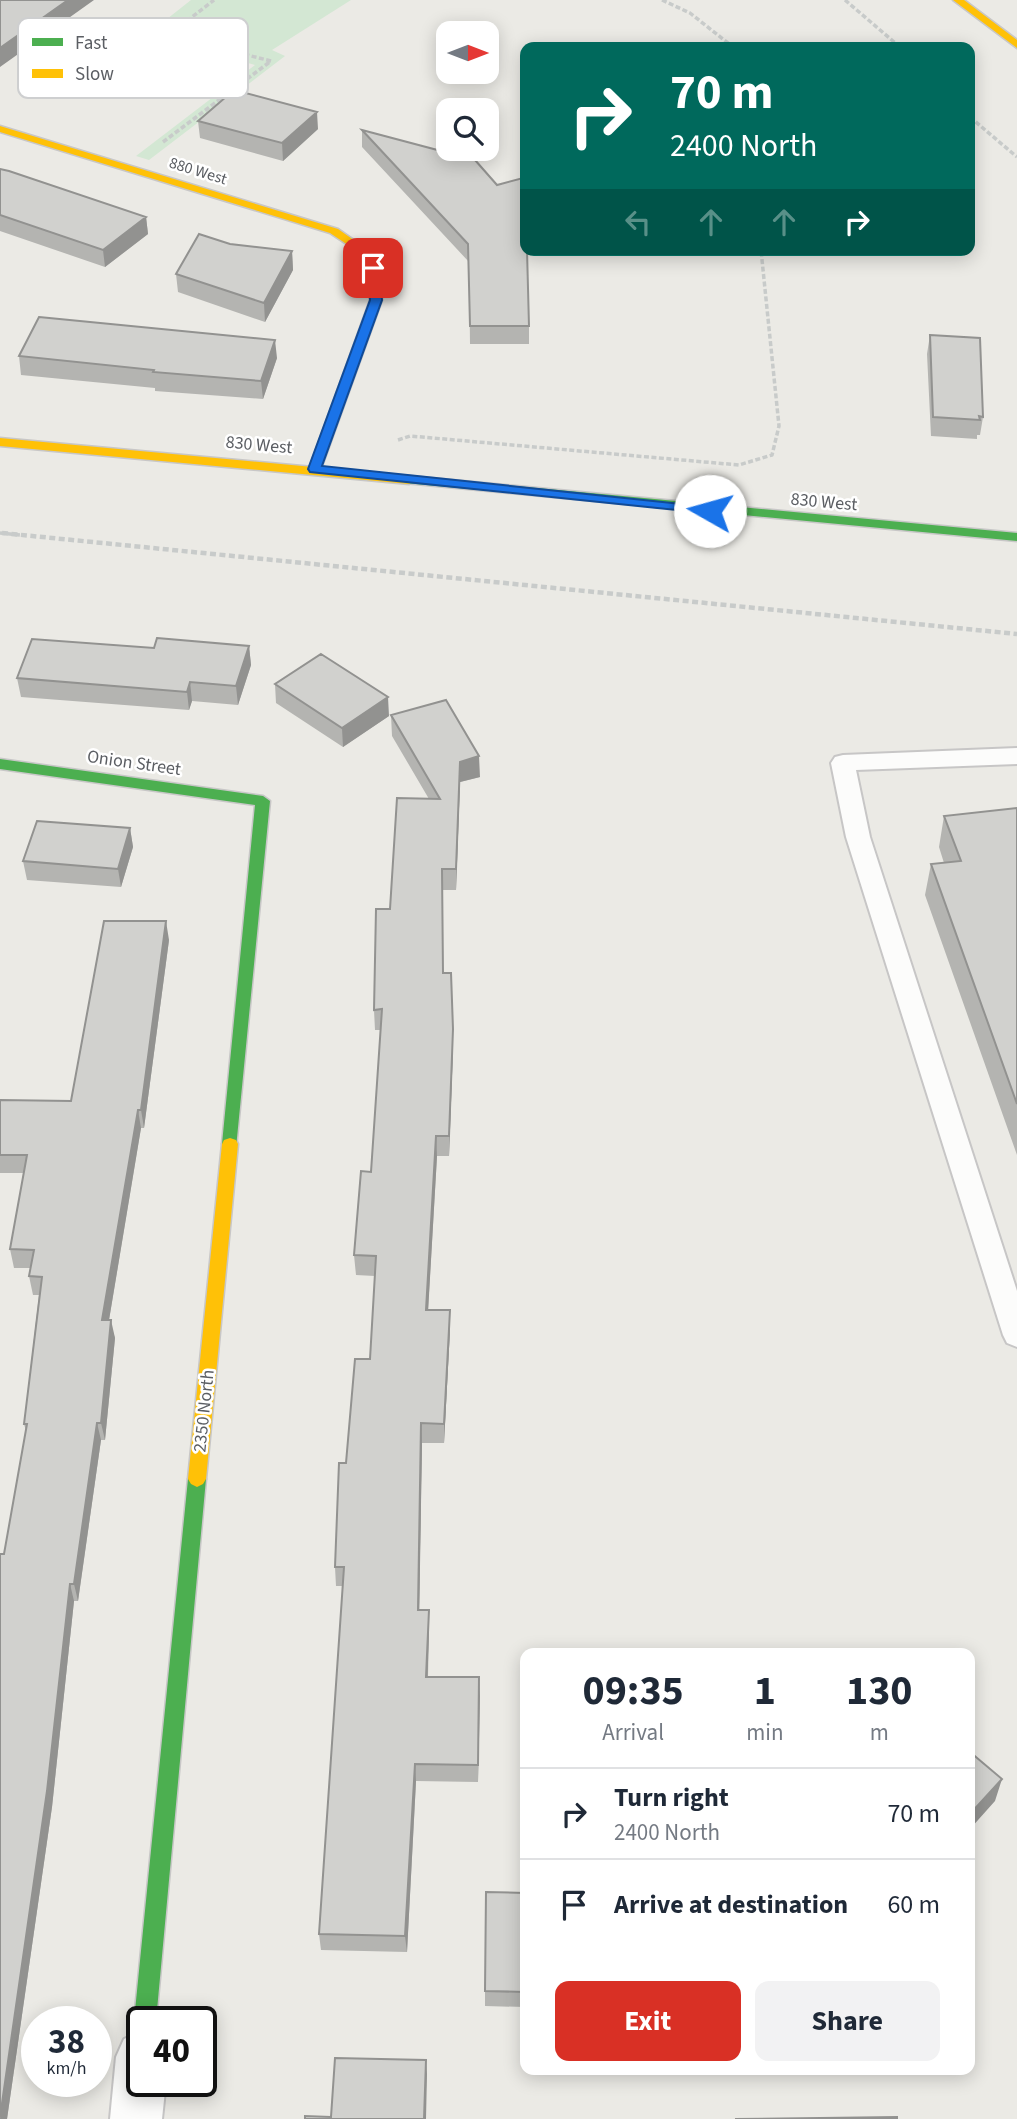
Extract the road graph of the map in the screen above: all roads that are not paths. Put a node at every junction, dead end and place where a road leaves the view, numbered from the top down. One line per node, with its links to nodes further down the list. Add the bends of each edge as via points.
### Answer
1 (958, 0): 2 (main road)
2 (1017, 45)
3 (0, 130): 5 (main road, 880 West, via 334,231 359,248 373,268 376,300)
4 (0, 442): 5 (main road, 830 West)
5 (315, 469): 6 (main road, 830 West, via 710,511)
6 (1017, 537)
7 (1017, 756): 10 (lane, via 843,763 858,837)
8 (0, 764): 9 (main road, Onion Street)
9 (263, 801): 11 (main road, 2350 North)
10 (1017, 1335)
11 (146, 2006)
12 (138, 2097): 13 (street)
13 (136, 2119)

